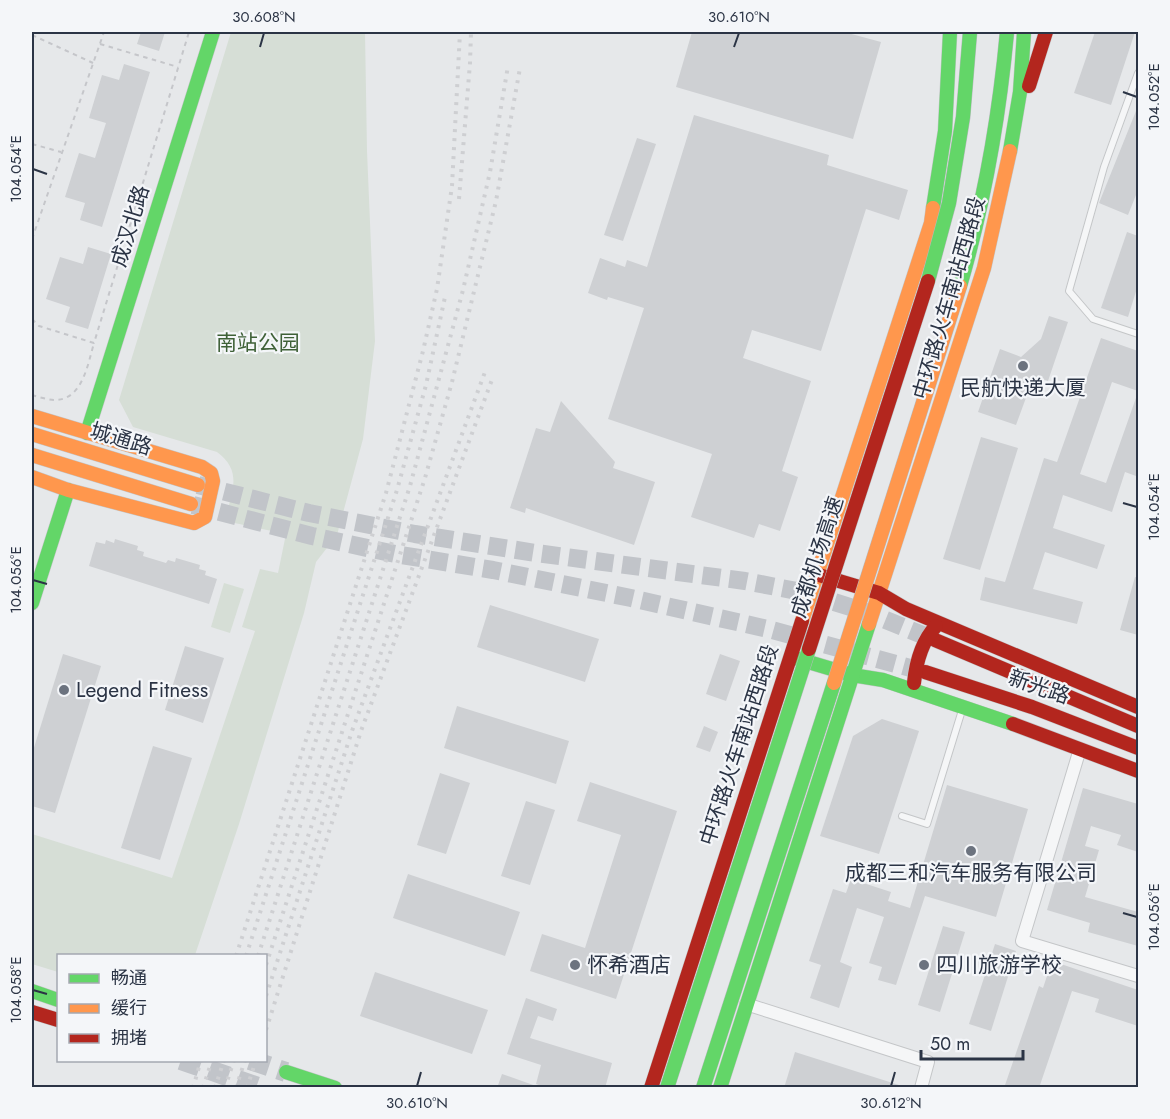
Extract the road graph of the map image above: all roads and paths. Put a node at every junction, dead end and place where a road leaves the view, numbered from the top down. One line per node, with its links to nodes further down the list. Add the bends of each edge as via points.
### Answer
1 (104, 32): 10 (path)
2 (189, 32): 12 (path)
3 (213, 32): 23 (main road, 成汉北路)
4 (950, 32): 30 (main road, 中环路火车南站西路段, via 945,131 931,223)
5 (970, 32): 56 (main road, 成都机场高速, bridge, via 963,117 949,203 922,302)
6 (1007, 32): 57 (main road, bridge, via 995,147 961,286)
7 (1024, 32): 14 (main road, 中环路火车南站西路段)
8 (1046, 32): 14 (main road, 中环路火车南站西路段)
9 (32, 35): 11 (path)
10 (100, 44): 11 (path); 12 (path)
11 (93, 63): 16 (path)
12 (178, 68): 20 (path)
13 (1138, 73): 19 (lane, via 1104,167 1069,291 1093,319)
14 (1014, 135): 31 (main road, 中环路火车南站西路段, via 984,268)
15 (32, 144): 16 (path)
16 (61, 152): 17 (path)
17 (32, 239)
18 (32, 319): 20 (path, via 39,326)
19 (1138, 334)
20 (94, 343): 21 (path, via 82,382 71,395 57,400)
21 (32, 395)
22 (32, 416): 23 (main road)
23 (87, 433): 28 (main road, via 211,473 213,482 205,517 194,524)
24 (32, 434): 27 (main road, 城通路)
25 (32, 455): 29 (main road, 城通路)
26 (32, 477): 28 (main road)
27 (198, 485)
28 (68, 490): 32 (main road)
29 (191, 504)
30 (817, 574): 31 (main road); 35 (main road, 中环路火车南站西路段)
31 (879, 593): 33 (main road); 37 (main road, 中环路火车南站西路段)
32 (32, 603)
33 (939, 622): 38 (main road, via 924,646); 40 (main road)
34 (935, 640): 41 (main road)
35 (790, 657): 37 (main road); 55 (main road, 中环路火车南站西路段)
36 (924, 672): 42 (main road, 新光路, via 1024,703)
37 (852, 675): 38 (main road, via 883,680); 49 (main road, 中环路火车南站西路段)
38 (913, 691): 39 (main road)
39 (963, 706): 43 (main road); 45 (lane, via 927,824)
40 (1138, 707)
41 (1138, 726)
42 (1138, 748)
43 (1080, 749): 44 (main road); 46 (street, via 1022,941)
44 (1138, 771)
45 (902, 816)
46 (1138, 976)
47 (32, 991): 48 (main road)
48 (57, 1000)
49 (746, 1004): 53 (main road, 中环路火车南站西路段); 58 (street, via 928,1062)
50 (32, 1012): 51 (main road)
51 (57, 1020)
52 (286, 1072): 54 (main road)
53 (722, 1087)
54 (335, 1088)
55 (651, 1088)
56 (667, 1088)
57 (703, 1088)
58 (921, 1088)

